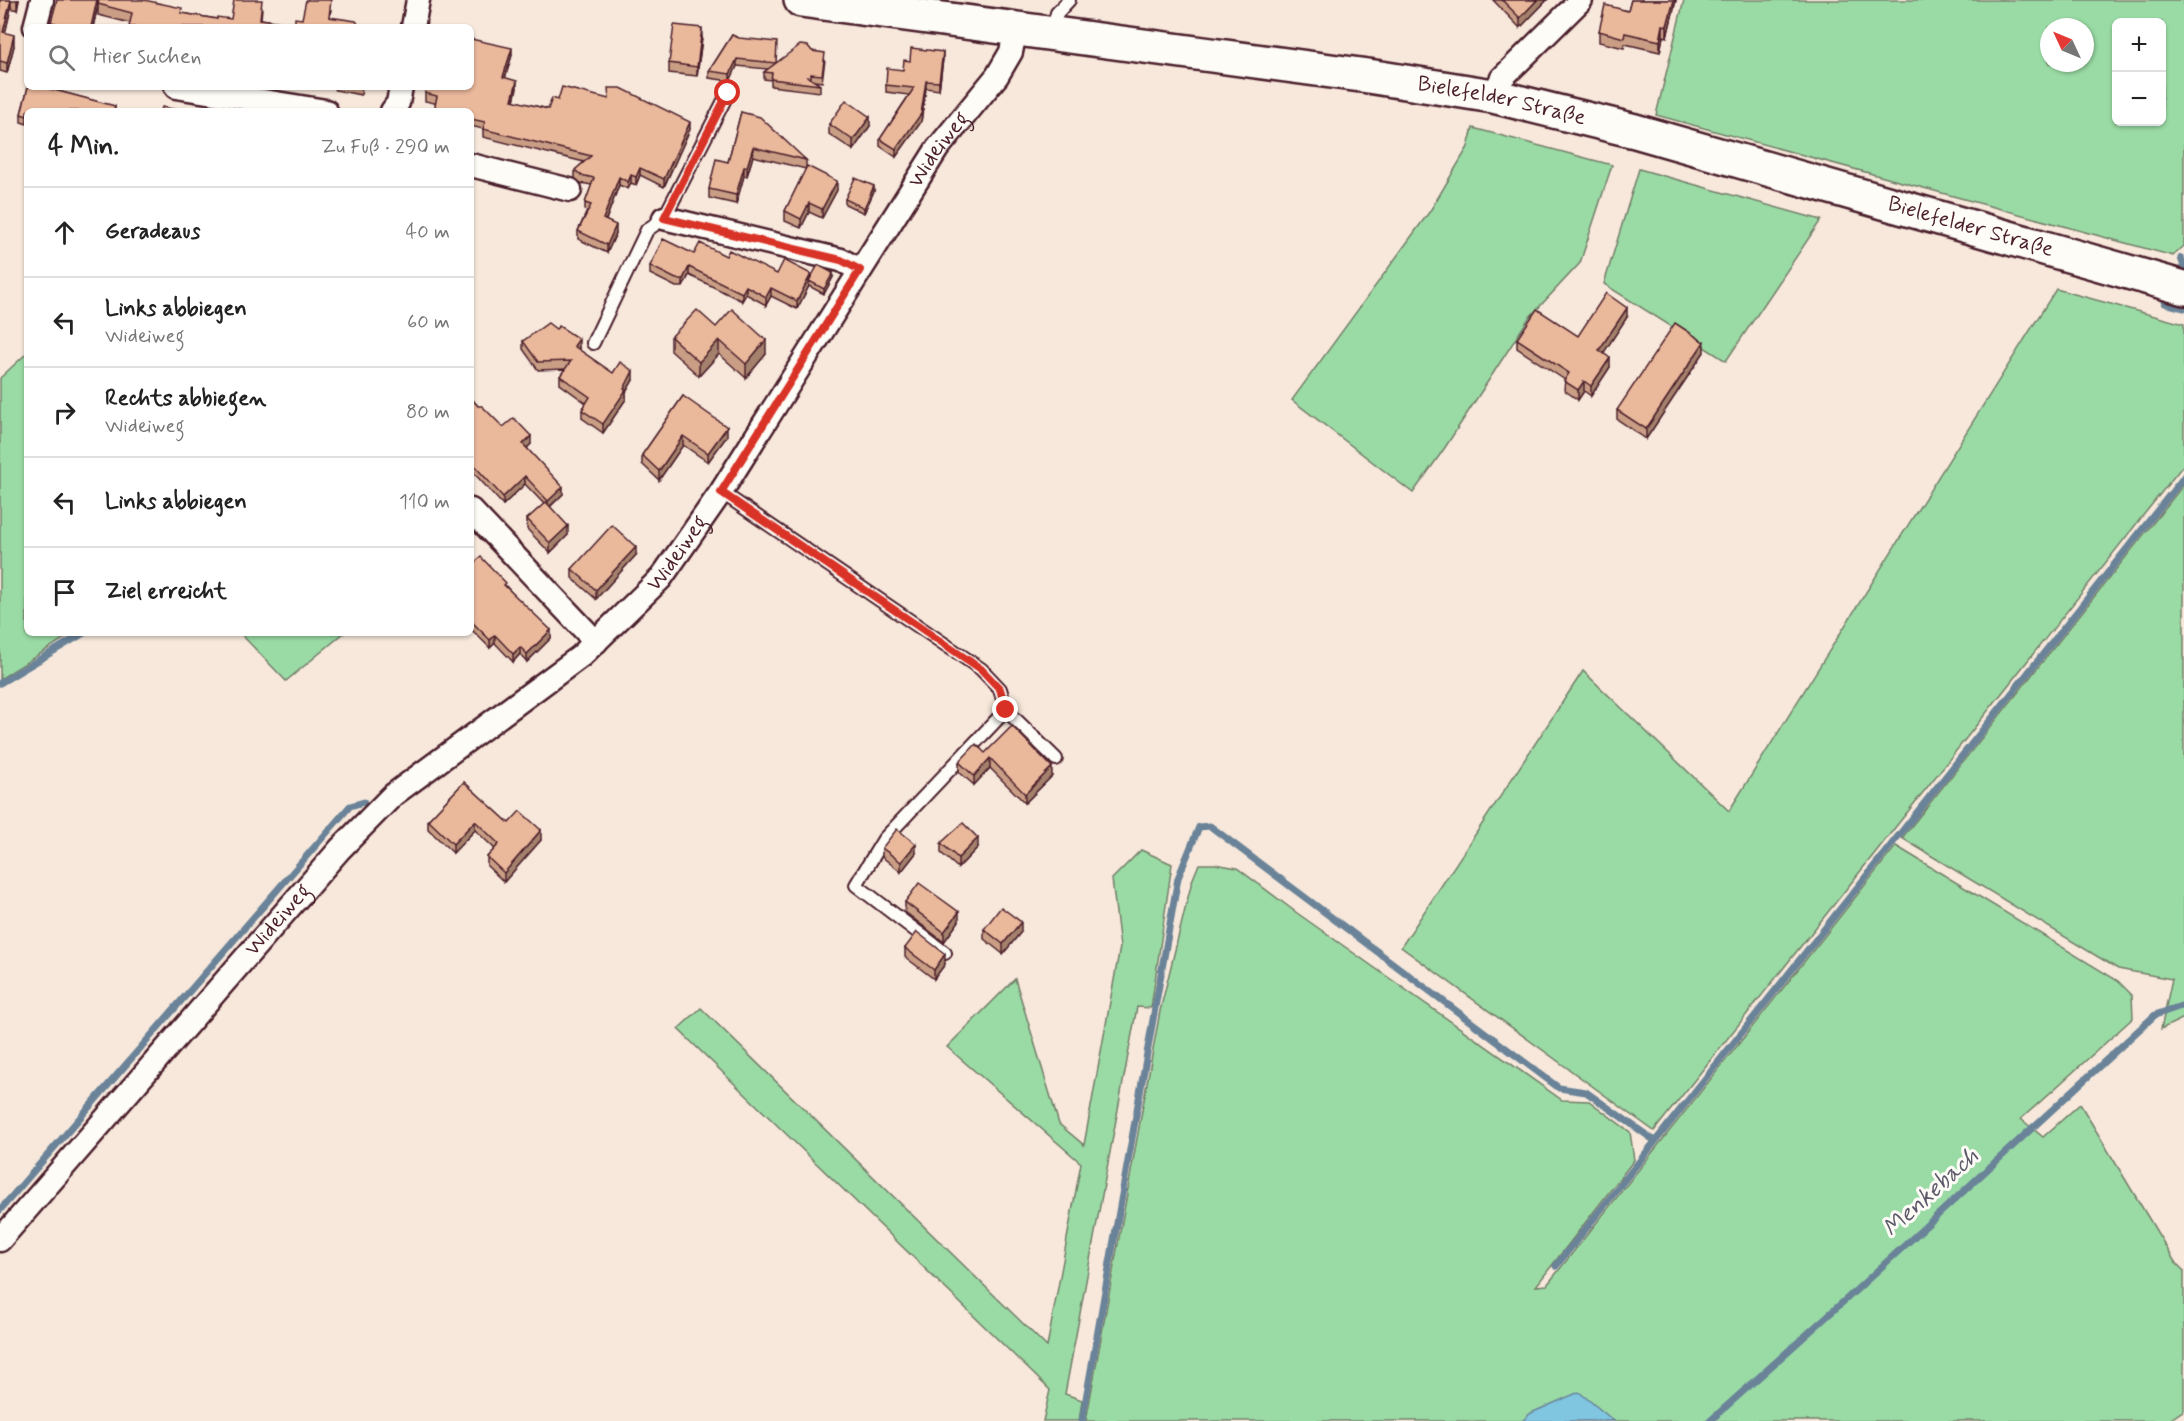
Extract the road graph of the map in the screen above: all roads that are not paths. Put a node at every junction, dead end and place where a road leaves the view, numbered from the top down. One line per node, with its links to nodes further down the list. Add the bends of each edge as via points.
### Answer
1 (42, 0): 6 (street)
2 (418, 0): 7 (street)
3 (801, 0): 8 (main road, Bielefelder Straße)
4 (1069, 0): 9 (lane, via 1057,13)
5 (1581, 0): 13 (street, via 1502,78)
6 (36, 24)
7 (414, 24)
8 (1016, 28): 9 (main road, Bielefelder Straße); 19 (street, Wideiweg, via 1011,52 998,76 937,149)
9 (1052, 33): 13 (main road, Bielefelder Straße)
10 (195, 90): 14 (street)
11 (400, 90): 15 (street)
12 (728, 93): 18 (lane)
13 (1493, 96): 20 (main road, Bielefelder Straße, via 1635,131)
14 (307, 108)
15 (394, 108)
16 (474, 166): 17 (street)
17 (570, 190)
18 (664, 218): 19 (street, via 841,260); 21 (lane, via 647,230)
19 (860, 270): 22 (street, Wideiweg)
20 (2184, 288)
21 (593, 344)
22 (721, 492): 24 (street, Wideiweg, via 661,578); 25 (lane, via 981,669 1000,689)
23 (474, 513): 24 (street)
24 (596, 642): 28 (street, Wideiweg, via 393,795 368,820)
25 (1006, 710): 26 (lane); 27 (lane, via 884,839 856,885)
26 (1056, 759)
27 (945, 953)
28 (0, 1240)

